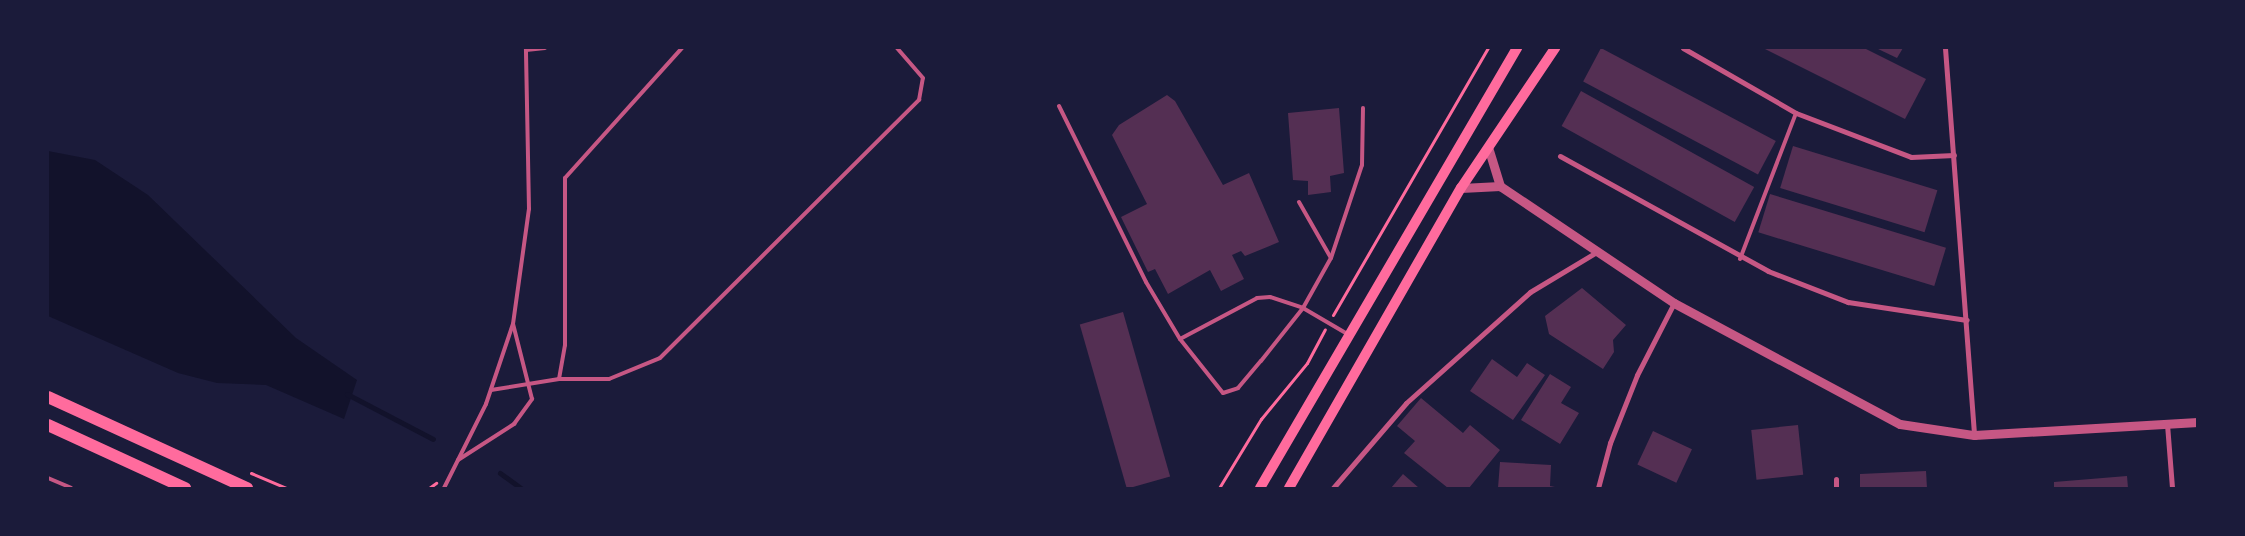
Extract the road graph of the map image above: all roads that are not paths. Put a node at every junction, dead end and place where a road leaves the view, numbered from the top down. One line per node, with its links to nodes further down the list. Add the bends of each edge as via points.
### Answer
1 (545, 48): 8 (lane)
2 (682, 48): 27 (lane, via 565,178 565,345)
3 (897, 48): 27 (lane, via 923,78 919,100 660,358 609,379)
4 (1518, 48): 25 (main road)
5 (1555, 48): 12 (main road)
6 (1683, 48): 11 (street)
7 (1945, 48): 14 (street)
8 (526, 49): 24 (lane, via 529,209)
9 (1059, 106): 26 (lane, via 1126,244)
10 (1363, 108): 19 (lane, via 1362,165)
11 (1796, 113): 14 (street, via 1911,157); 20 (lane)
12 (1488, 147): 15 (street); 16 (main road)
13 (1560, 156): 20 (street)
14 (1954, 156): 23 (street)
15 (1500, 186): 16 (street); 18 (street)
16 (1461, 188): 43 (main road)
17 (1299, 202): 19 (lane)
18 (1595, 253): 21 (street); 44 (street, via 1530,292 1406,403)
19 (1331, 258): 22 (lane)
20 (1740, 259): 23 (street, via 1848,302)
21 (1674, 303): 34 (street, via 1870,412 1936,432); 45 (street, via 1637,374 1610,443)
22 (1302, 308): 25 (lane); 26 (lane, via 1270,297 1257,298); 26 (lane, via 1231,392 1223,393 1212,384)
23 (1967, 320): 34 (street)
24 (513, 324): 28 (lane); 29 (lane)
25 (1349, 335): 42 (main road)
26 (1180, 339)
27 (559, 379): 28 (lane)
28 (530, 382): 29 (lane); 35 (lane, via 532,399 526,413)
29 (491, 390): 35 (lane)
30 (48, 397): 40 (main road)
31 (2198, 422): 33 (street)
32 (48, 424): 39 (main road)
33 (2167, 424): 34 (street); 47 (street)
34 (1974, 435)
35 (458, 461): 41 (lane)
36 (48, 478): 38 (lane)
37 (1836, 479): 46 (street)
38 (71, 488)
39 (185, 488)
40 (248, 488)
41 (444, 488)
42 (1260, 488)
43 (1289, 488)
44 (1333, 488)
45 (1598, 488)
46 (1836, 488)
47 (2172, 488)

